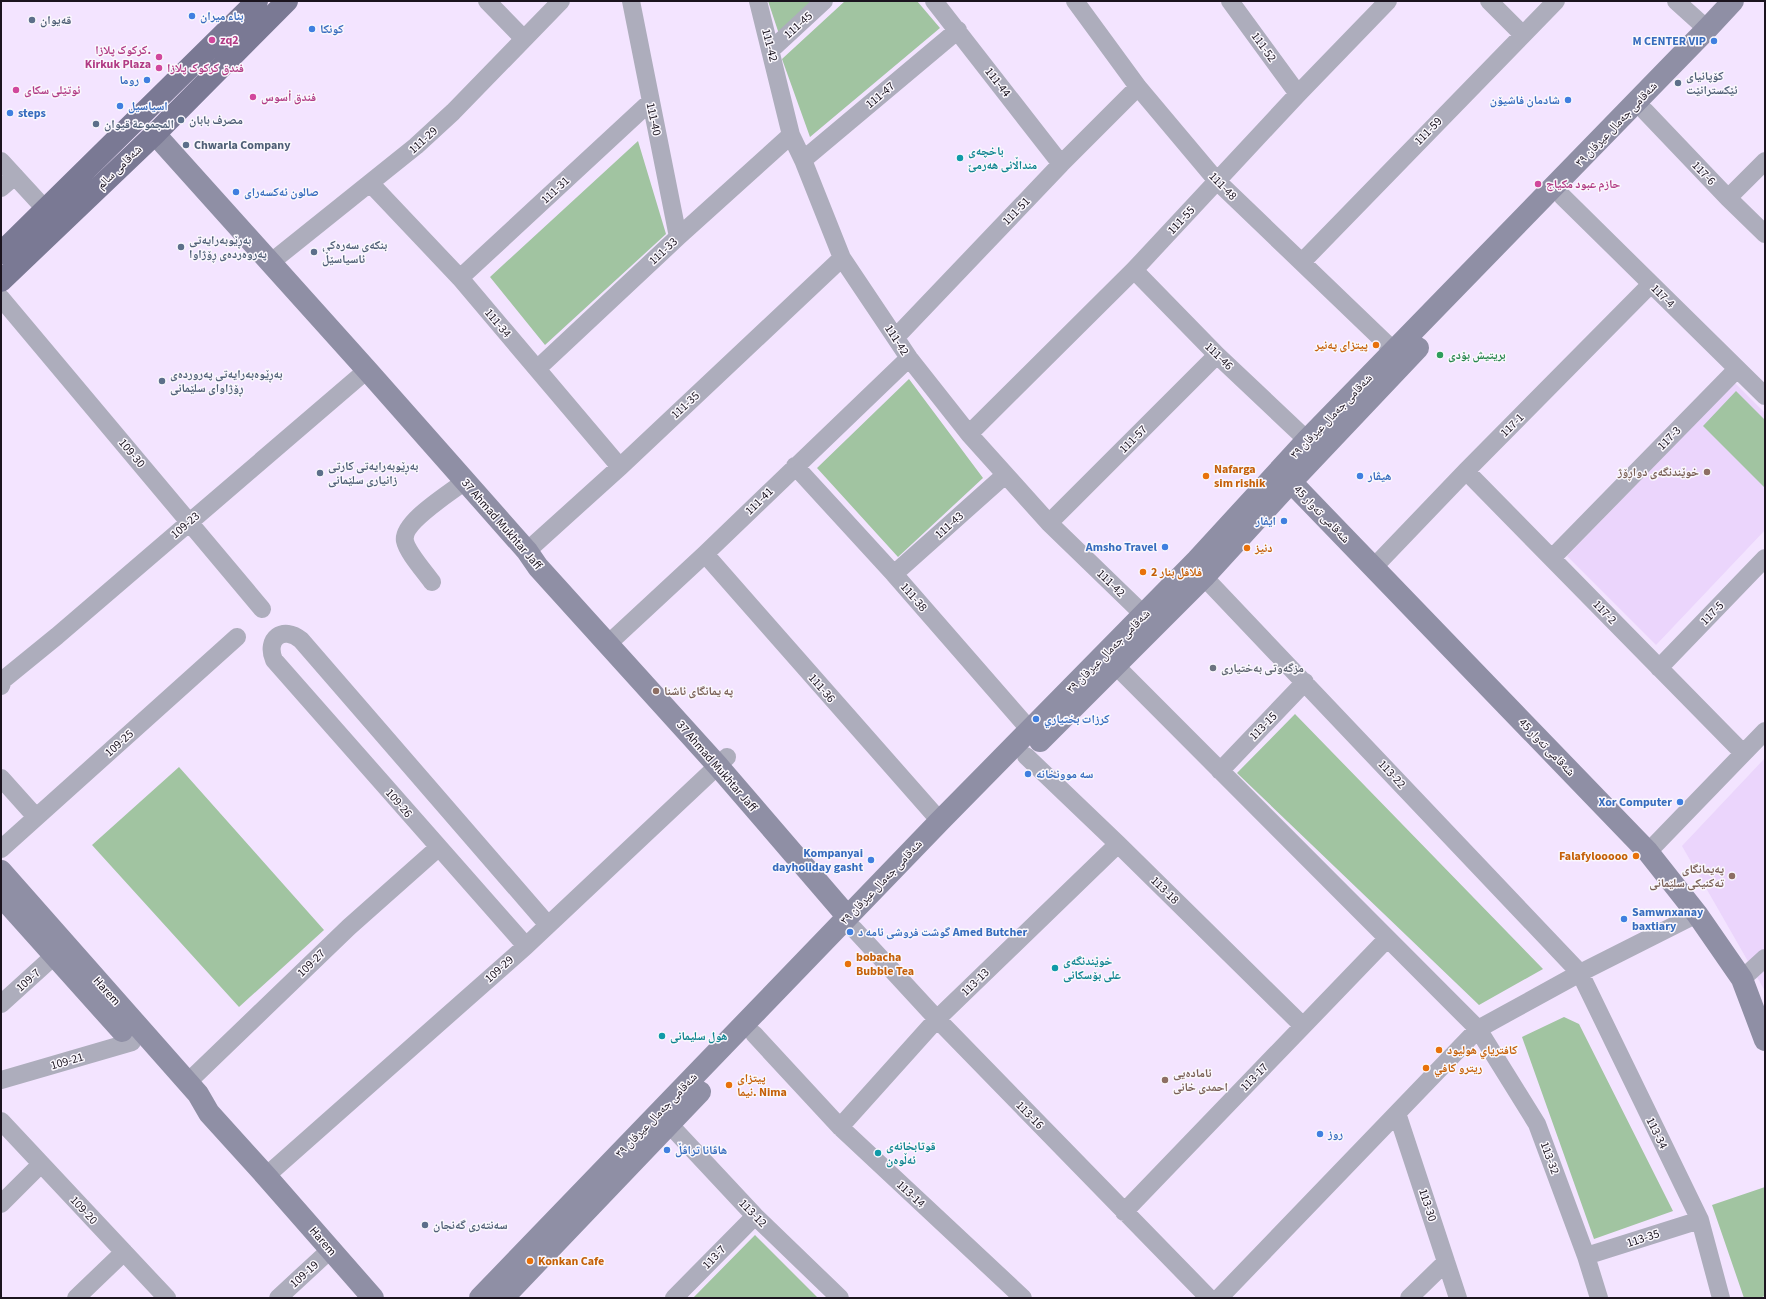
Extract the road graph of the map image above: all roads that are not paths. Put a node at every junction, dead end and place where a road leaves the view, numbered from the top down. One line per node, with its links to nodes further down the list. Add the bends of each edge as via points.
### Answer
1 (257, 1): 38 (main road, شەقامی سالم)
2 (287, 1): 26 (main road, شەقامی سالم)
3 (487, 1): 20 (street)
4 (562, 1): 20 (street, 111-29)
5 (631, 1): 24 (street, 111-40)
6 (758, 1): 21 (street, 111-42)
7 (824, 1): 21 (street, 111-45)
8 (934, 1): 18 (street, 111-44)
9 (1075, 1): 22 (street, 111-48)
10 (1230, 1): 23 (street, 111-52)
11 (1388, 1): 23 (street, 111-55)
12 (1489, 1): 19 (street)
13 (1556, 1): 19 (street, 111-59)
14 (1676, 1): 17 (street)
15 (1733, 1): 17 (main road, شەقامی جەمال عیرفان ٣٩)
16 (1746, 1): 25 (main road, شەقامی جەمال عیرفان ٣٩)
17 (1707, 29): 51 (main road, شەقامی جەمال عیرفان ٣٩)
18 (958, 30): 28 (street, 111-47); 31 (street, 111-44)
19 (1522, 34): 44 (street, 111-59)
20 (524, 39): 34 (street, 111-29, via 454,112)
21 (771, 50): 27 (street, 111-42)
22 (1138, 87): 31 (street, 111-51); 33 (street, 111-48)
23 (1298, 94): 33 (street, 111-55)
24 (650, 102): 40 (street, 111-40); 46 (street, 111-31)
25 (1645, 110): 36 (main road, شەقامی جەمال عیرفان ٣٩); 37 (street, 117-6)
26 (159, 129): 43 (main road, 37 Ahmad Mukhtar Jaff); 47 (main road, شەقامی سالم)
27 (791, 135): 28 (street, 111-42); 40 (street, 111-33)
28 (803, 160): 42 (street, 111-42)
29 (1, 161): 32 (street)
30 (1765, 161): 37 (street)
31 (1061, 164): 50 (street, 111-51)
32 (14, 176): 35 (street); 38 (street)
33 (1217, 181): 44 (street, 111-48); 45 (street, 111-55)
34 (371, 184): 43 (street, 111-29); 46 (street, 111-34)
35 (1, 188)
36 (1562, 196): 48 (street, 117-4); 65 (main road, شەقامی جەمال عیرفان ٣٩)
37 (1728, 198): 39 (street, 117-6)
38 (46, 210): 41 (main road, شەقامی سالم)
39 (1765, 234)
40 (678, 237): 54 (street, 111-33)
41 (1, 254)
42 (842, 258): 50 (street, 111-42); 61 (street, 111-35)
43 (276, 259): 56 (main road, 37 Ahmad Mukhtar Jaff); 68 (main road, 37 Ahmad Mukhtar Jaff)
44 (1302, 262): 51 (street, 111-48)
45 (1134, 270): 52 (street, 111-46); 58 (street, 111-55)
46 (460, 278): 54 (street, 111-34)
47 (1, 281)
48 (1651, 284): 55 (street, 117-4); 62 (street, 117-1)
49 (1, 298): 66 (street, 109-30)
50 (896, 338): 53 (street, 111-42)
51 (1394, 351): 59 (main road, شەقامی جەمال عیرفان ٣٩)
52 (1217, 354): 59 (street, 111-46); 67 (street, 111-57)
53 (909, 358): 58 (street, 111-42); 60 (street, 111-41)
54 (537, 369): 61 (street, 111-34)
55 (1737, 369): 57 (street, 117-4); 70 (street, 117-3)
56 (367, 370): 64 (main road, 37 Ahmad Mukhtar Jaff); 66 (street, 109-23)
57 (1765, 396)
58 (969, 434): 63 (street, 111-42)
59 (1307, 440): 77 (main road, شەقامی جەمال عیرفان ٣٩)
60 (795, 466): 69 (street, 111-41); 73 (street, 111-38)
61 (620, 467): 68 (street, 111-35)
62 (1466, 471): 70 (street, 117-2); 72 (street, 117-1)
63 (1005, 475): 67 (street, 111-42); 73 (street, 111-43)
64 (465, 482): 68 (main road, 37 Ahmad Mukhtar Jaff); 75 (street, via 415,520 406,531 404,540 407,547)
65 (1291, 482): 72 (main road, شەقامی تەوار 45); 74 (main road, شەقامی جەمال عیرفان ٣٩)
66 (189, 521): 76 (street, 109-30); 82 (street, 109-23)
67 (1049, 523): 77 (street, 111-42)
68 (532, 547): 79 (main road, 37 Ahmad Mukhtar Jaff, via 538,567)
69 (705, 554): 79 (street, 111-41); 92 (street, 111-36)
70 (1552, 558): 81 (street, 117-2)
71 (1765, 558): 81 (street, 117-5)
72 (1374, 567): 96 (main road, شەقامی تەوار 45)
73 (894, 574): 84 (street, 111-38)
74 (1204, 577): 80 (main road, شەقامی جەمال عیرفان ٣٩); 83 (street, 113-22)
75 (432, 582)
76 (262, 609)
77 (1144, 615): 84 (main road, شەقامی جەمال عیرفان ٣٩)
78 (237, 637): 91 (street, 109-25)
79 (613, 639): 88 (main road, 37 Ahmad Mukhtar Jaff)
80 (1115, 666): 87 (main road, شەقامی جەمال عیرفان ٣٩); 89 (street, 113-32)
81 (1659, 668): 86 (street, 117-2)
82 (2, 682)
83 (1305, 682): 89 (street, 113-15); 106 (street, 113-22)
84 (1030, 730): 92 (main road, شەقامی جەمال عیرفان ٣٩)
85 (1765, 731): 86 (street)
86 (1744, 753): 96 (street)
87 (1026, 756): 93 (street, 113-18); 100 (main road, شەقامی جەمال عیرفان ٣٩)
88 (723, 762): 100 (main road, 37 Ahmad Mukhtar Jaff); 101 (street, 109-29)
89 (1220, 771): 111 (street, 113-32)
90 (1, 778): 91 (street)
91 (36, 817): 95 (street, 109-25)
92 (940, 821): 100 (main road, شەقامی جەمال عیرفان ٣٩)
93 (1118, 844): 109 (street, 113-13); 110 (street, 113-18)
94 (438, 848): 101 (street, 109-26, via 274,660 271,652 272,643 277,636 285,633 294,634 301,640); 103 (street, 109-26); 116 (street, 109-27, via 349,927)
95 (1, 849)
96 (1648, 852): 99 (main road, شەقامی تەوار 45)
97 (1, 872): 116 (main road, Harem)
98 (1, 896): 104 (main road, Harem)
99 (1697, 914): 106 (street); 107 (main road, شەقامی تەوار 45)
100 (853, 917): 109 (street, 113-16); 112 (main road, شەقامی جەمال عیرفان ٣٩); 137 (main road, شەقامی جەمال عیرفان ٣٩)
101 (548, 925): 103 (street, 109-29)
102 (1384, 942): 110 (street, 113-17)
103 (526, 946): 123 (street, 109-29)
104 (54, 956): 108 (street, 109-7); 114 (main road, Harem)
105 (1765, 958): 107 (street)
106 (1580, 973): 111 (street); 127 (street, 113-34)
107 (1742, 979): 113 (main road, شەقامی تەوار 45)
108 (1, 1004)
109 (937, 1019): 121 (street, 113-13); 125 (street, 113-16)
110 (1303, 1026): 125 (street, 113-17)
111 (1478, 1029): 118 (street); 130 (street, 113-32, via 1538,1124)
112 (754, 1034): 120 (main road, شەقامی جەمال عیرفان ٣٩); 121 (street, 113-14)
113 (1765, 1040)
114 (132, 1042): 115 (street, 109-21); 117 (main road, Harem, via 190,1100)
115 (1, 1080)
116 (188, 1082): 117 (main road, Harem, via 203,1100)
117 (209, 1113): 123 (main road, Harem)
118 (1397, 1113): 131 (street, 113-30); 142 (street)
119 (1, 1121): 122 (street, 109-20)
120 (669, 1124): 126 (street, 113-12); 138 (main road, شەقامی جەمال عیرفان ٣٩)
121 (840, 1127): 140 (street, 113-14)
122 (41, 1164): 124 (street); 129 (street, 109-20)
123 (266, 1176): 128 (main road, Harem)
124 (1, 1204)
125 (1124, 1212): 141 (street, 113-16)
126 (754, 1216): 132 (street, 113-12); 139 (street, 113-7)
127 (1700, 1220): 130 (street, 113-35); 146 (street, 113-34)
128 (330, 1250): 135 (street, 109-19); 136 (main road, Harem)
129 (124, 1252): 133 (street); 134 (street, 109-20)
130 (1586, 1256): 145 (street, 113-32)
131 (1446, 1262): 143 (street); 144 (street, 113-30)
132 (835, 1296)
133 (76, 1298)
134 (168, 1298)
135 (278, 1298)
136 (373, 1298)
137 (480, 1298)
138 (503, 1298)
139 (674, 1298)
140 (1023, 1298)
141 (1209, 1298)
142 (1219, 1298)
143 (1409, 1298)
144 (1458, 1298)
145 (1599, 1298)
146 (1721, 1298)

